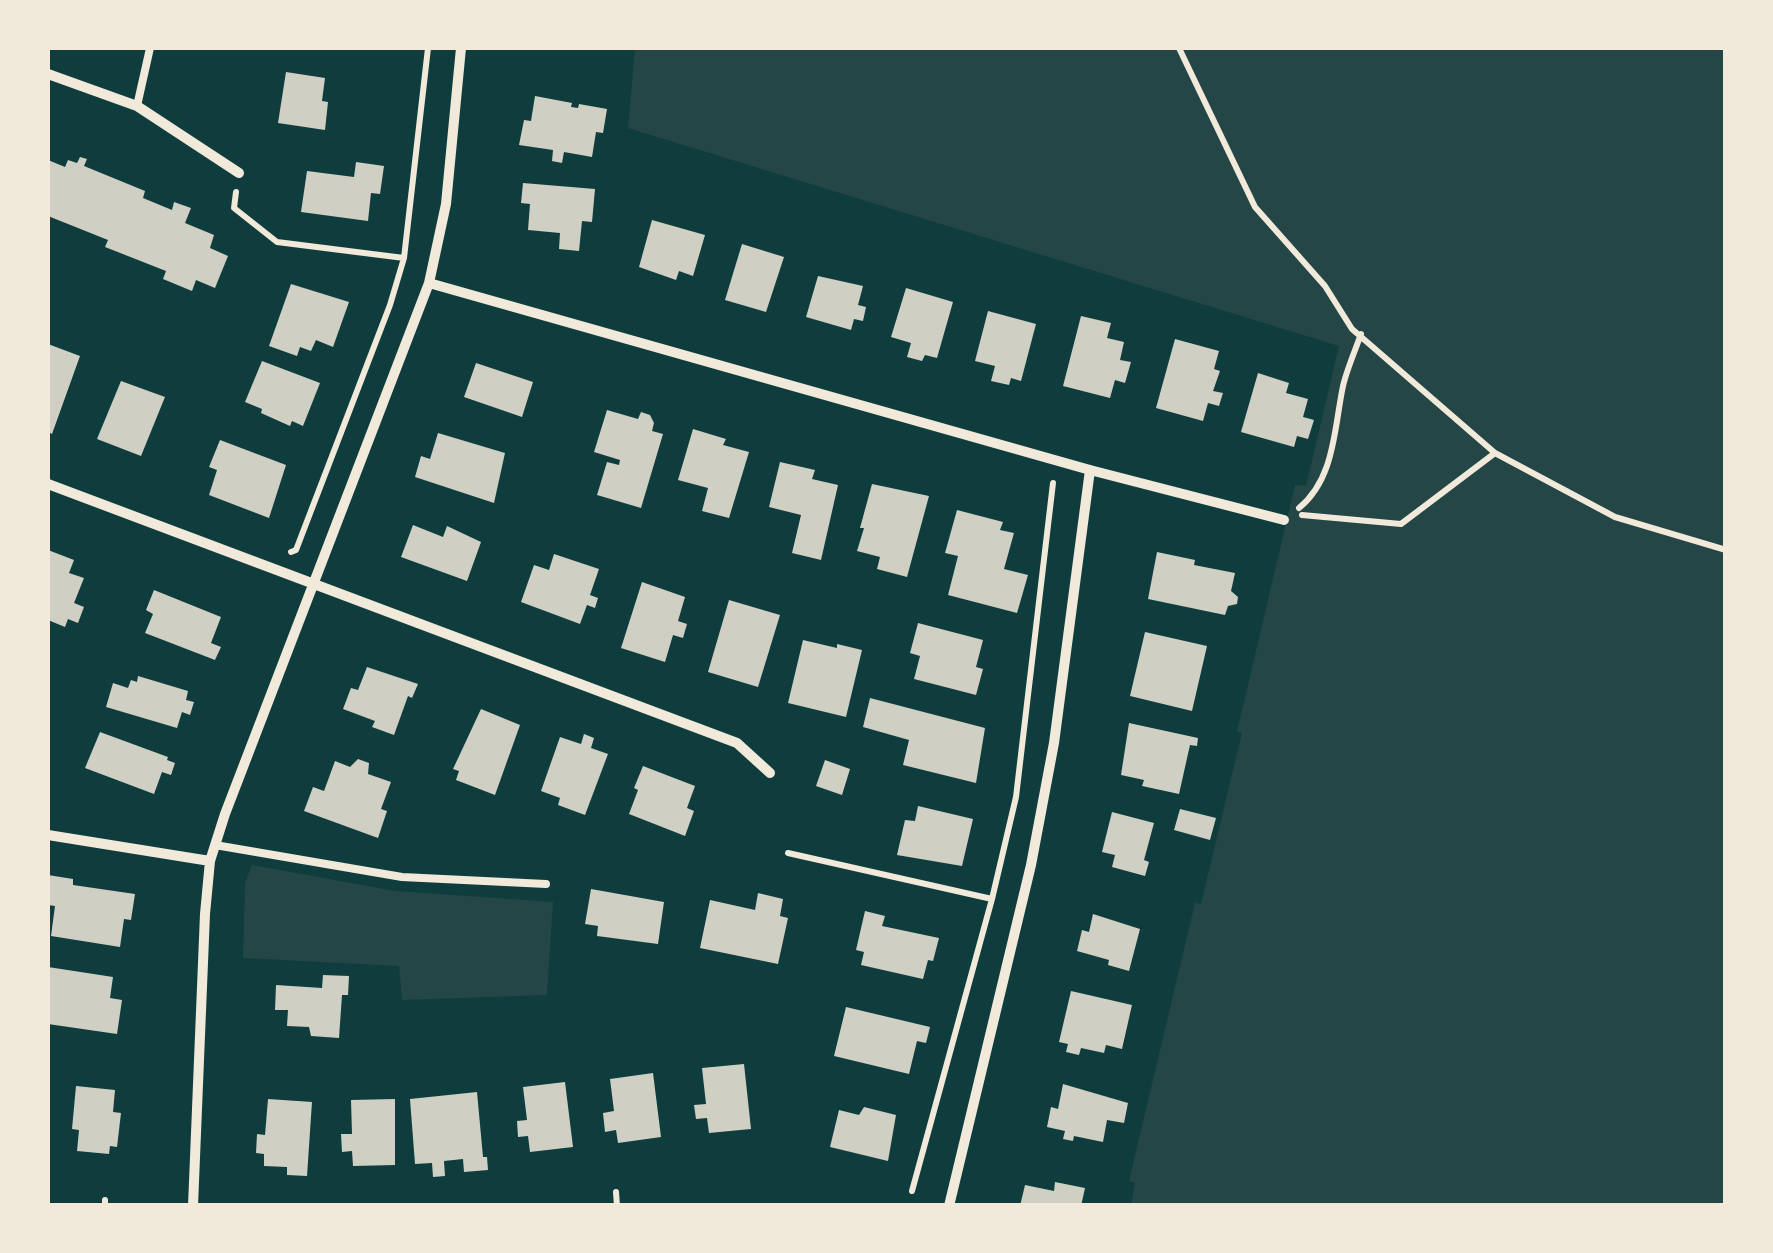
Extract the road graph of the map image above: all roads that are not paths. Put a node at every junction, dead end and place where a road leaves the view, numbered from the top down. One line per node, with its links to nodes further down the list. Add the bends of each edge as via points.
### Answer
1 (150, 48): 4 (lane)
2 (461, 48): 6 (street, via 446,204)
3 (48, 74): 4 (street)
4 (137, 106): 5 (street)
5 (238, 174)
6 (429, 283): 7 (street); 10 (street)
7 (1090, 470): 9 (street); 17 (street, via 1031,866)
8 (48, 484): 10 (street)
9 (1284, 520)
10 (314, 583): 11 (street, via 737,743); 13 (street)
11 (770, 774)
12 (48, 836): 14 (street)
13 (215, 845): 14 (street); 15 (lane, via 402,877)
14 (210, 861): 16 (street)
15 (546, 884)
16 (194, 1206)
17 (948, 1206)

